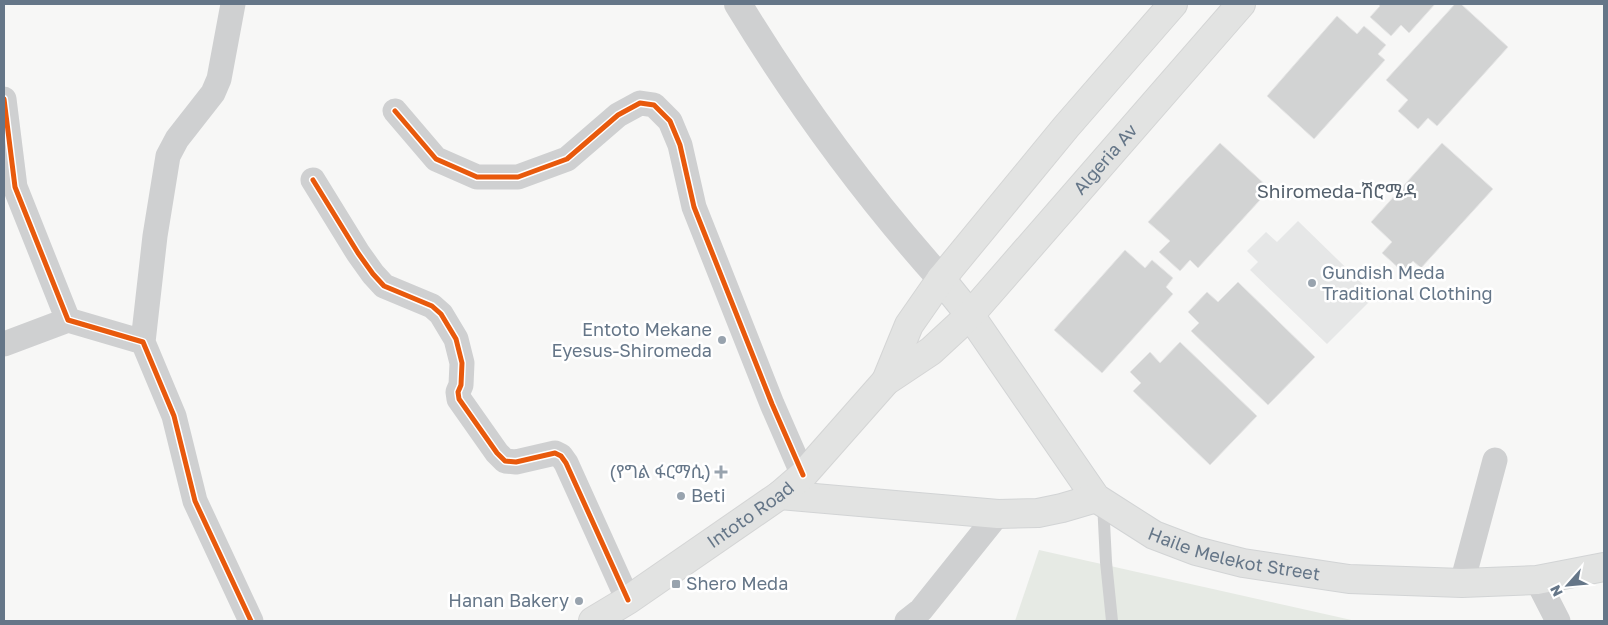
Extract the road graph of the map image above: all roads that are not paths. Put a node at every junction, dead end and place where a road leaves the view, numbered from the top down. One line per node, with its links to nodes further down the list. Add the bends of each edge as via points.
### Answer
1 (233, 4): 12 (street, via 219,79 213,93 177,139 168,156)
2 (738, 4): 9 (street, via 822,130 897,229)
3 (1173, 4): 9 (main road)
4 (1241, 4): 10 (main road, Algeria Av)
5 (4, 100): 8 (street)
6 (395, 111): 16 (street, via 436,159 478,177 518,177 567,159 618,115 640,103 654,105 670,121 680,145 694,206)
7 (313, 180): 23 (street, via 384,286 432,306 441,314 456,339 462,363 459,399 497,453 505,461 516,462 555,453 561,456)
8 (10, 186): 11 (street)
9 (940, 279): 10 (main road, Haile Melekot Street); 14 (main road, via 909,325)
10 (970, 315): 14 (main road, Algeria Av, via 932,351); 18 (main road, Haile Melekot Street)
11 (68, 320): 12 (street); 13 (street)
12 (143, 342): 24 (street, via 174,416 195,501)
13 (4, 344)
14 (886, 381): 16 (main road, Intoto Road)
15 (1496, 460): 22 (street)
16 (803, 475): 17 (main road, Intoto Road)
17 (780, 495): 19 (main road); 23 (main road, Intoto Road)
18 (1099, 500): 19 (main road, via 1038,512); 22 (main road, Haile Melekot Street, via 1154,535 1196,551 1243,563 1349,579); 27 (lane)
19 (998, 514): 26 (street, via 921,610)
20 (1604, 567): 21 (main road, Haile Melekot Street)
21 (1537, 580): 22 (main road, Haile Melekot Street); 28 (street)
22 (1462, 583)
23 (628, 600): 25 (main road, Intoto Road)
24 (250, 621)
25 (593, 621)
26 (907, 621)
27 (1112, 621)
28 (1558, 621)

